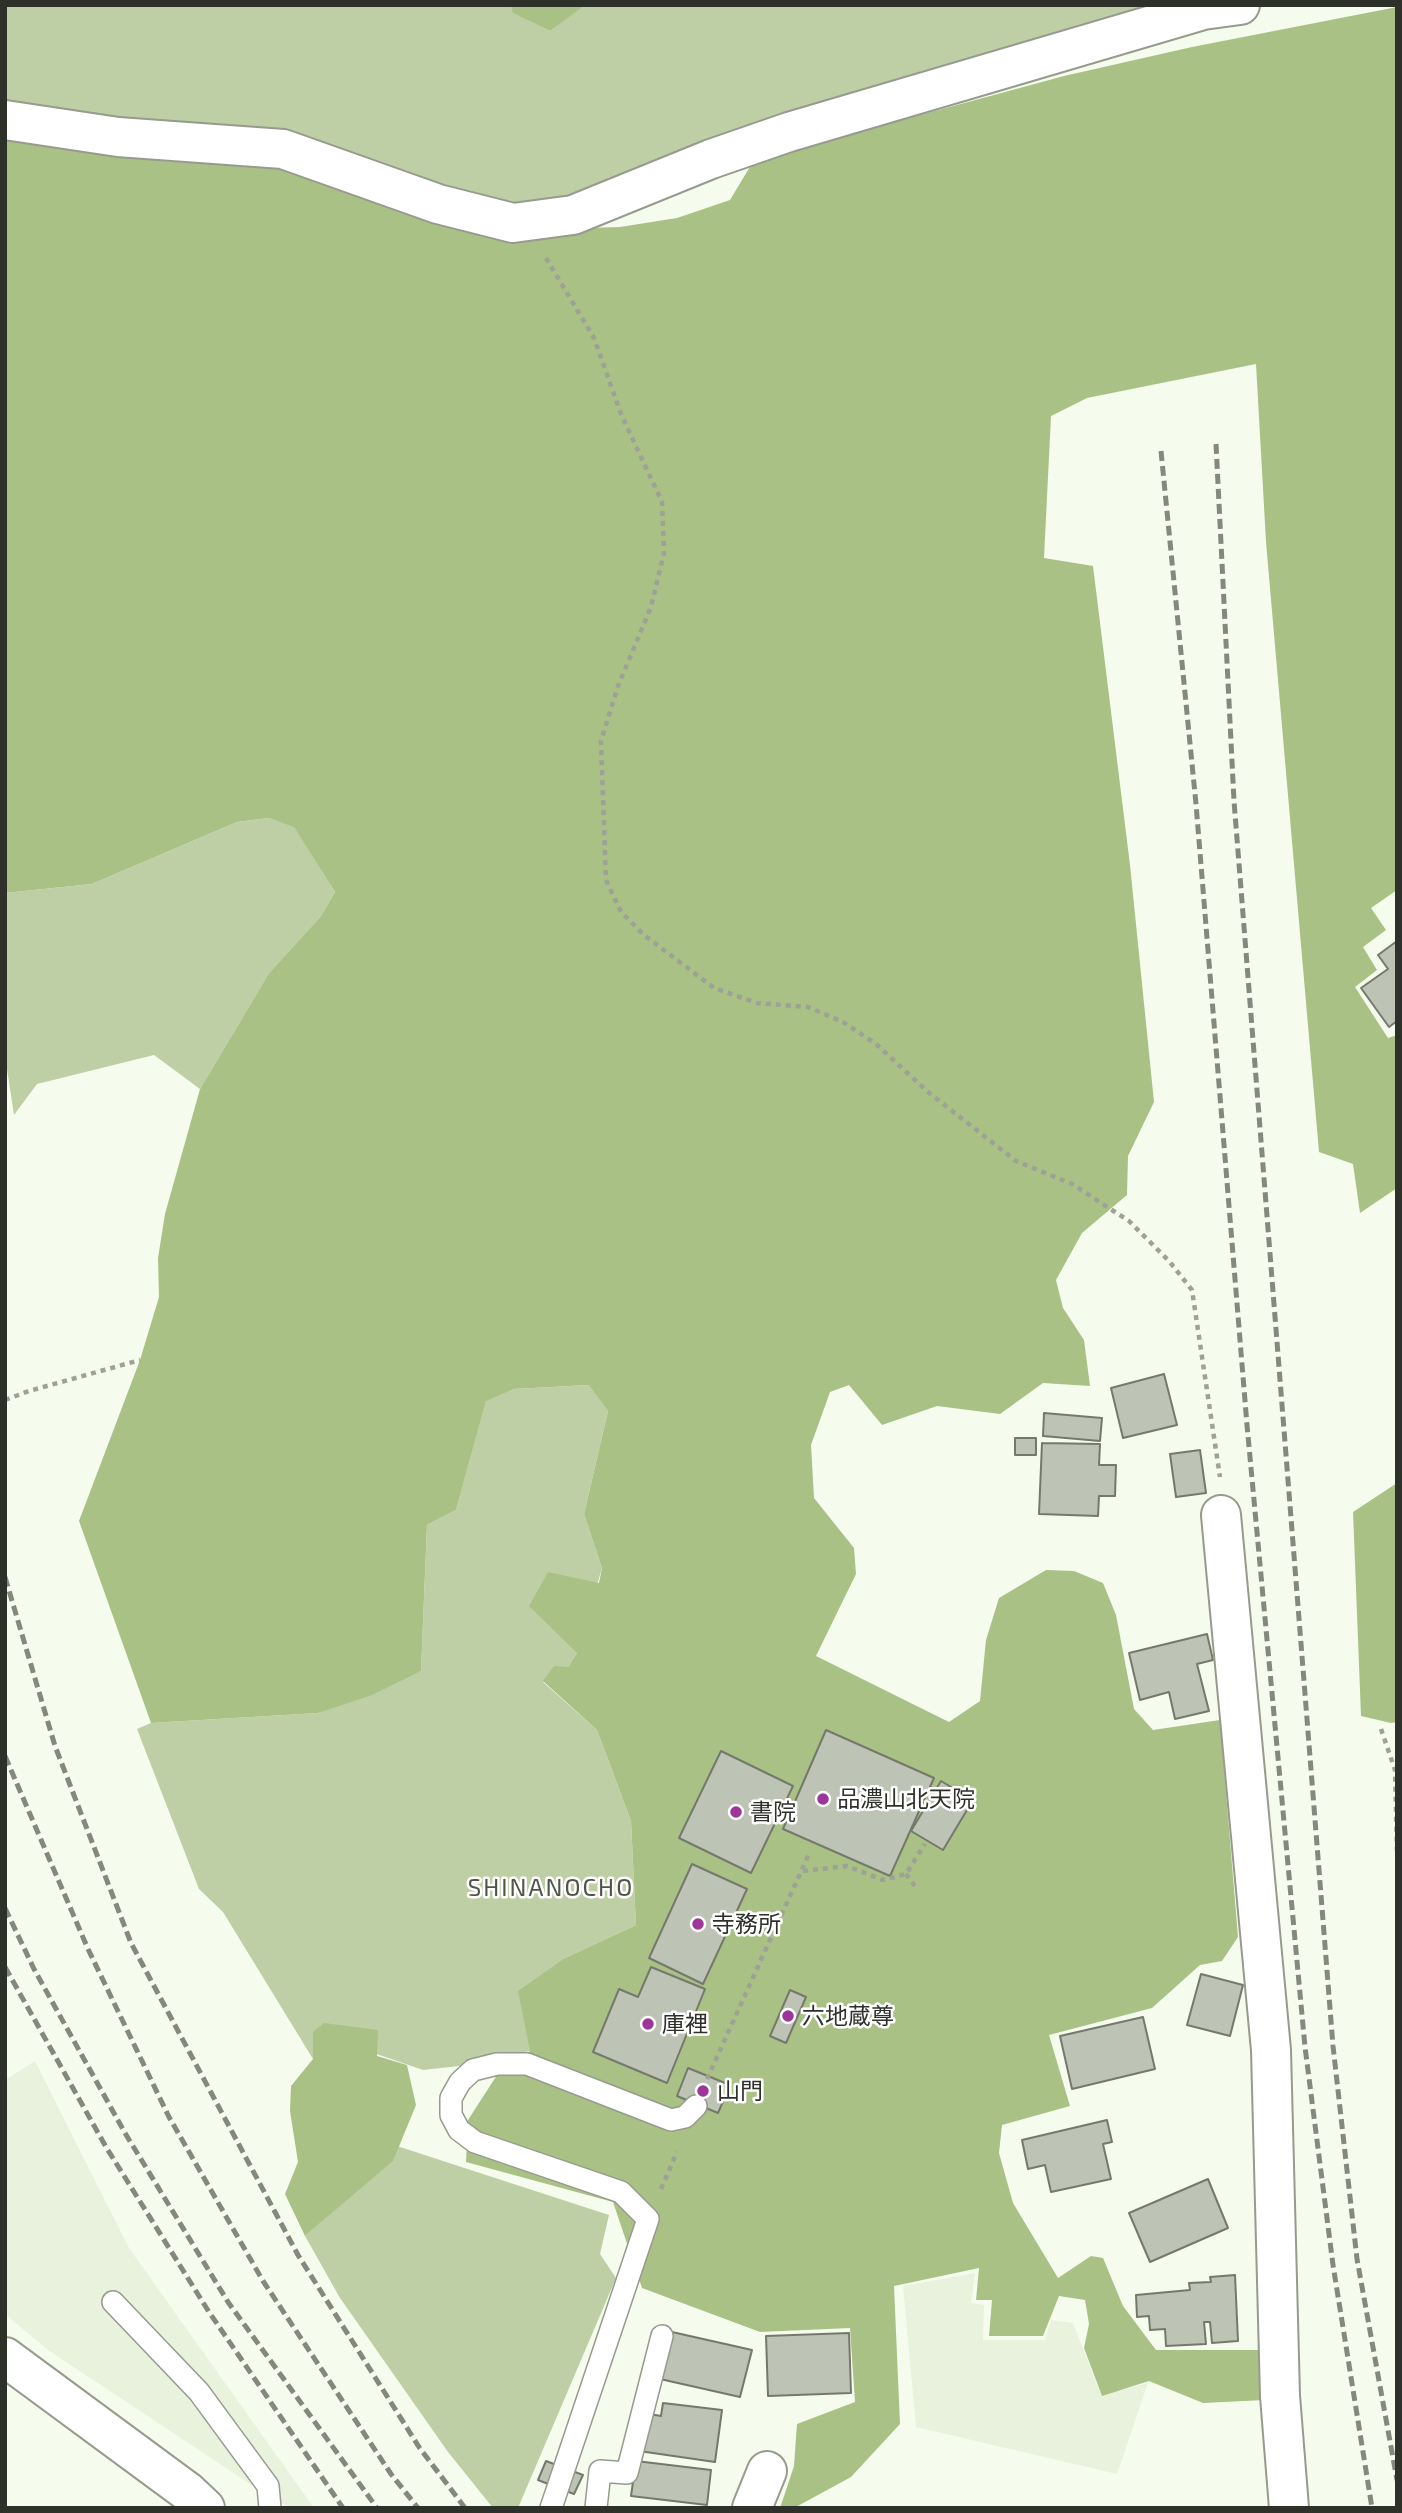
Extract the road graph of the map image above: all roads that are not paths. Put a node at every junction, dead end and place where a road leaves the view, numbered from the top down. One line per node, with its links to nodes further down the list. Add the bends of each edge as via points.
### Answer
1 (1240, 5): 2 (street, via 1203,10 789,132 573,215 513,223 438,205 283,149 118,137)
2 (5, 120)
3 (1221, 1515): 14 (street, via 1271,2050 1280,2396)
4 (696, 2106): 11 (lane, via 685,2117 671,2120 527,2064 473,2070 451,2098 451,2115 459,2130 475,2142 621,2192 648,2219)
5 (113, 2302): 10 (lane, via 199,2392 238,2442 268,2486)
6 (662, 2336): 12 (lane, via 627,2473 600,2471)
7 (5, 2357): 9 (street)
8 (767, 2471): 13 (street)
9 (205, 2508)
10 (270, 2508)
11 (551, 2508)
12 (596, 2508)
13 (752, 2508)
14 (1289, 2508)

